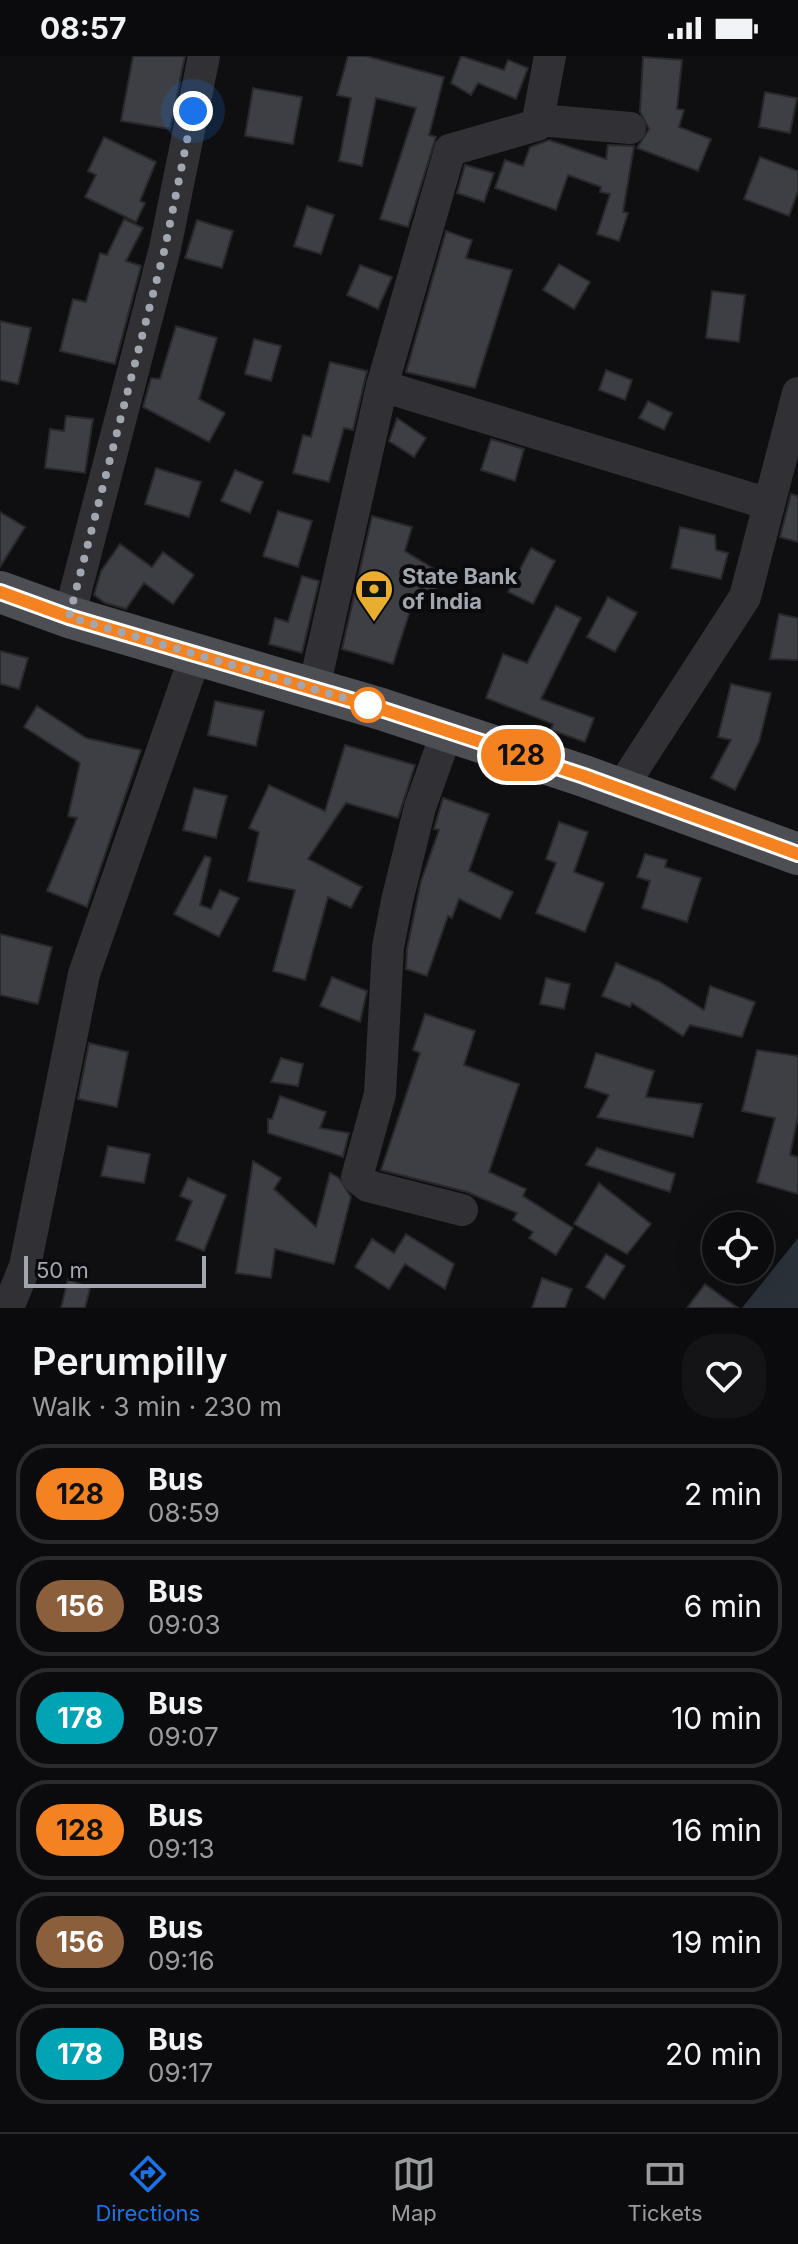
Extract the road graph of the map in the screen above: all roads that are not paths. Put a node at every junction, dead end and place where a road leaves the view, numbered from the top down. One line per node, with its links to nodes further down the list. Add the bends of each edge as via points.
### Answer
1 (204, 56): 9 (street, via 165,248)
2 (550, 56): 3 (street)
3 (537, 125): 4 (street, via 539,120); 5 (street, via 450,150)
4 (630, 128)
5 (382, 386): 7 (street); 11 (street)
6 (798, 393): 7 (street)
7 (769, 504): 13 (street, via 745,597)
8 (0, 592): 9 (main road)
9 (69, 617): 10 (main road)
10 (196, 654): 11 (main road); 16 (street, via 84,974 25,1266)
11 (314, 688): 12 (main road)
12 (447, 732): 13 (main road); 15 (street, via 420,807 397,901 388,947 380,1094 357,1177 368,1186)
13 (620, 790): 14 (main road)
14 (798, 854)
15 (462, 1210)
16 (8, 1308)

